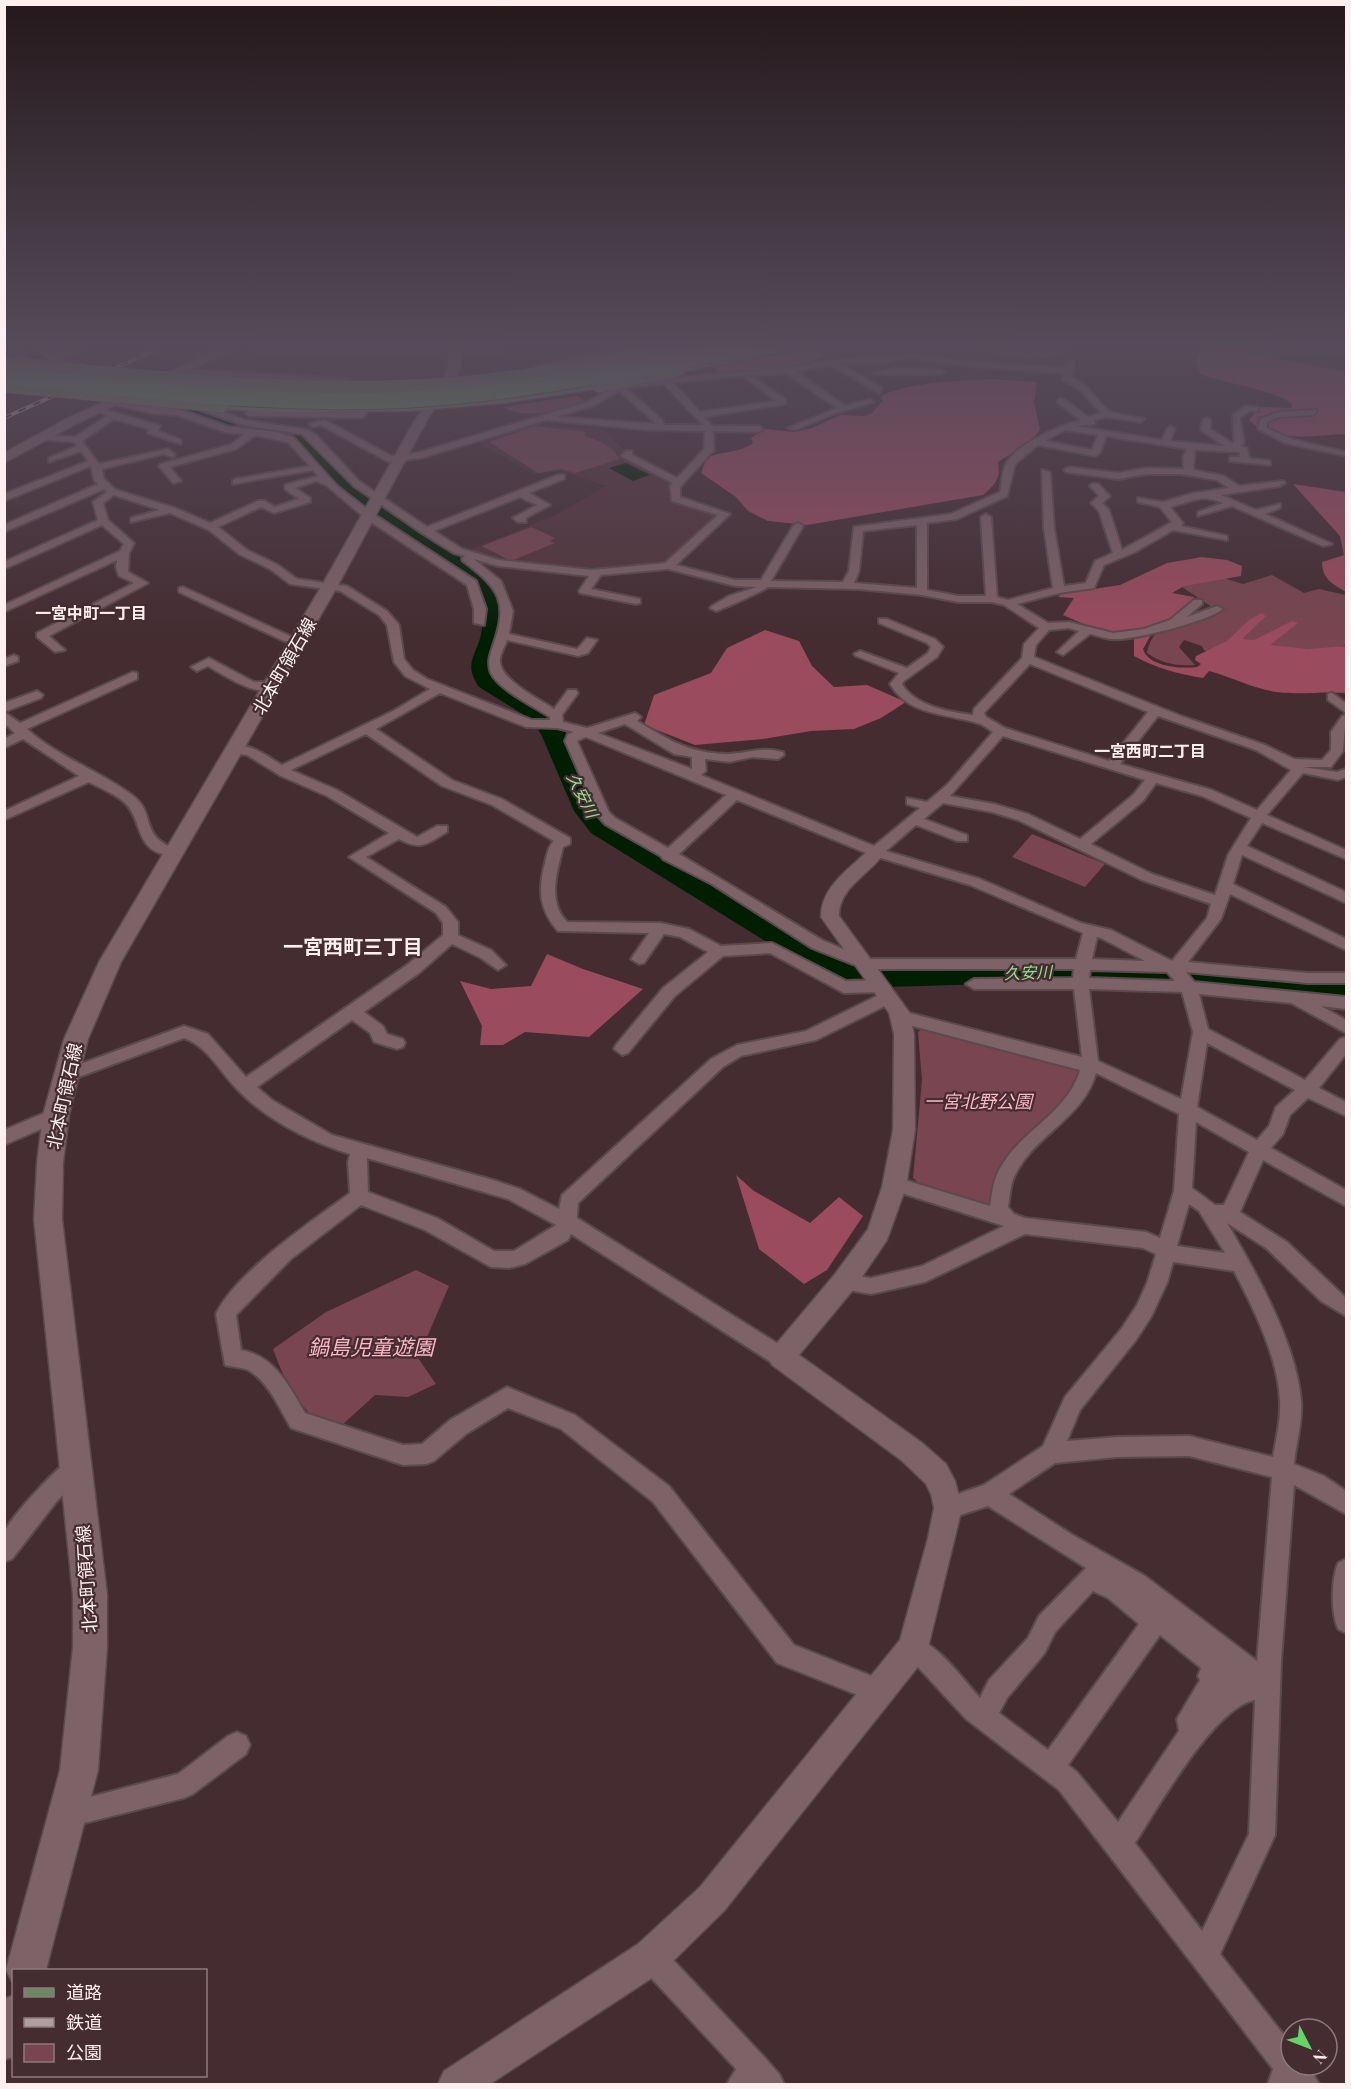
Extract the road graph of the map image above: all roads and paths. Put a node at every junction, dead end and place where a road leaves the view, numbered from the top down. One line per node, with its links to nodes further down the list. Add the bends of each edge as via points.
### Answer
1 (26, 446): 27 (main road)
2 (75, 446): 29 (street)
3 (81, 446): 32 (street)
4 (234, 446): 39 (street, via 164,466)
5 (290, 446): 33 (street)
6 (297, 446): 45 (street)
7 (323, 446): 42 (street)
8 (365, 446): 26 (street, via 389,459)
9 (408, 446): 26 (main road, 北本町領石線)
10 (449, 446): 26 (street)
11 (709, 446): 41 (street)
12 (1031, 446): 63 (street, via 1011,463 1004,494 962,515)
13 (1060, 446): 14 (street, via 1095,453)
14 (1098, 446)
15 (1189, 446): 18 (street)
16 (1280, 446): 21 (street, via 1302,452)
17 (1310, 446): 21 (street)
18 (1192, 447): 19 (street); 36 (street)
19 (1232, 447): 30 (street, via 1244,450)
20 (142, 450): 23 (street)
21 (1329, 452): 24 (street)
22 (629, 453): 41 (street, via 626,456)
23 (151, 454): 25 (street); 32 (street)
24 (1344, 454)
25 (170, 455)
26 (402, 458): 54 (main road, 北本町領石線)
27 (4, 459)
28 (1233, 459): 30 (street)
29 (52, 460)
30 (1245, 460): 31 (street)
31 (1267, 463)
32 (95, 464): 44 (street); 51 (street)
33 (309, 468): 38 (street); 40 (street)
34 (1069, 470): 36 (street, via 1126,477 1149,471)
35 (1045, 472): 82 (street)
36 (1189, 473): 47 (street, via 1218,477 1231,482)
37 (561, 477): 49 (street)
38 (316, 478): 45 (street); 66 (street, via 288,487 307,500 274,510 261,503)
39 (176, 481)
40 (236, 482)
41 (678, 482): 76 (street, via 675,499 726,514)
42 (357, 483): 45 (street); 54 (street)
43 (1280, 483): 47 (street)
44 (103, 486): 48 (street); 68 (street)
45 (332, 486): 54 (street)
46 (1095, 486): 74 (street, via 1105,496 1096,502 1104,510)
47 (1236, 489): 50 (street)
48 (113, 492): 57 (street); 64 (street, via 98,502)
49 (520, 493): 62 (street, via 545,505 518,518); 69 (street)
50 (1209, 493): 53 (street); 55 (street)
51 (4, 498)
52 (1141, 500): 55 (street)
53 (1232, 502): 58 (street); 59 (street)
54 (375, 505): 69 (street); 81 (main road, 北本町領石線); 95 (street, via 472,583)
55 (1163, 505): 67 (street, via 1178,523)
56 (1277, 506): 58 (street)
57 (170, 509): 61 (street); 66 (street)
58 (1257, 513): 71 (street)
59 (1201, 514)
60 (986, 517): 86 (street)
61 (135, 520)
62 (522, 520)
63 (922, 520): 80 (street, via 858,528 854,571); 85 (street)
64 (104, 521): 73 (street, via 129,543); 75 (street)
65 (798, 526): 79 (street)
66 (210, 527): 81 (street, via 294,582)
67 (1173, 527): 70 (street); 74 (street)
68 (4, 529)
69 (426, 531): 72 (street)
70 (1223, 538)
71 (1327, 544)
72 (458, 551): 77 (street, via 511,566); 98 (street, via 496,581 507,611)
73 (124, 553): 91 (street); 101 (street, via 123,574 143,583 41,635)
74 (1119, 555): 82 (street, via 1096,566 1090,586)
75 (4, 566)
76 (668, 566): 77 (street); 78 (street)
77 (597, 573): 87 (street, via 584,591)
78 (730, 582): 79 (street); 84 (street)
79 (762, 586): 80 (street); 90 (street)
80 (847, 586): 85 (street)
81 (329, 587): 99 (main road, 北本町領石線); 111 (street, via 343,588 386,616 393,625 398,660 409,673)
82 (1059, 590): 89 (street)
83 (183, 591): 99 (street, via 288,639)
84 (716, 591)
85 (922, 592): 86 (street, via 958,599)
86 (992, 599): 89 (street)
87 (636, 601)
88 (1198, 602): 94 (street)
89 (1008, 603): 96 (street)
90 (716, 608)
91 (4, 609)
92 (1217, 609): 94 (street, via 1194,620)
93 (883, 621): 107 (street, via 937,647 933,655)
94 (1175, 622): 97 (street, via 1146,632 1113,636)
95 (480, 623)
96 (1046, 627): 97 (street, via 1069,625); 104 (street, via 1030,644)
97 (1087, 630): 102 (street)
98 (503, 636): 100 (street, via 571,652 584,651); 110 (street, via 494,665)
99 (300, 639): 109 (main road, 北本町領石線)
100 (591, 640)
101 (59, 650)
102 (1063, 652)
103 (860, 654): 107 (street)
104 (1028, 659): 117 (street); 120 (street, via 978,712)
105 (505, 665): 110 (street, via 517,683)
106 (197, 667): 109 (street, via 208,662 251,685)
107 (909, 673): 120 (street, via 896,687 926,709)
108 (133, 676): 123 (street)
109 (272, 686): 127 (main road, 北本町領石線)
110 (512, 687): 119 (street)
111 (437, 690): 119 (street, via 530,724); 122 (street)
112 (572, 693): 119 (street)
113 (37, 695): 115 (street)
114 (1332, 697): 116 (street)
115 (4, 708)
116 (1347, 709)
117 (1155, 711): 130 (street); 131 (street, via 1257,747)
118 (4, 716): 123 (street)
119 (557, 719): 125 (street)
120 (980, 719): 124 (street)
121 (1347, 719): 131 (street, via 1337,732 1338,751 1326,764)
122 (367, 729): 132 (street); 155 (street, via 447,783 497,802 565,841 557,845 545,890 554,919 564,927)
123 (22, 731): 126 (street); 135 (street)
124 (1001, 731): 130 (street); 139 (street, via 953,787)
125 (587, 733): 128 (street, via 630,718 679,751); 134 (street); 151 (street, via 572,737 571,741 603,813 619,828)
126 (4, 744)
127 (235, 750): 132 (street, via 250,751); 149 (main road, 北本町領石線)
128 (698, 754): 129 (street, via 735,760 752,753); 134 (street, via 699,771)
129 (778, 755)
130 (1112, 766): 136 (street)
131 (1295, 766): 133 (street, via 1323,775); 141 (street)
132 (282, 770): 144 (street, via 332,793)
133 (1347, 773)
134 (692, 775): 137 (street)
135 (88, 777): 140 (street); 149 (street, via 119,791 132,802 142,830 152,844)
136 (1153, 778): 141 (street, via 1207,793); 146 (street, via 1138,798)
137 (735, 794): 148 (street); 151 (street)
138 (912, 801): 139 (street)
139 (934, 802): 142 (street); 146 (street, via 1009,812)
140 (4, 816)
141 (1259, 816): 147 (street); 150 (street)
142 (914, 820): 145 (street); 148 (street)
143 (442, 829): 144 (street, via 417,843)
144 (399, 833): 157 (street, via 356,857 441,910 451,922)
145 (962, 838)
146 (1082, 845): 154 (street, via 1147,877)
147 (1239, 848): 152 (street); 153 (street)
148 (876, 852): 156 (street, via 975,882); 161 (street, via 829,904 830,917)
149 (176, 853): 180 (main road, 北本町領石線, via 90,1002)
150 (1347, 855)
151 (668, 856): 161 (street, via 717,881 817,944)
152 (1225, 886): 154 (street); 158 (street)
153 (1347, 898)
154 (1220, 902): 164 (street, via 1214,919)
155 (660, 928): 159 (street, via 684,933); 160 (street)
156 (1091, 931): 162 (street); 164 (street, via 1106,934)
157 (450, 937): 163 (street, via 486,954); 172 (street, via 413,969)
158 (1347, 945)
159 (719, 951): 169 (street, via 772,948 844,987); 178 (street, via 669,992)
160 (639, 959)
161 (865, 964): 162 (street); 169 (street)
162 (1083, 964): 164 (street); 166 (street)
163 (498, 965)
164 (1174, 969): 165 (street, via 1217,968); 168 (street)
165 (1347, 978)
166 (1081, 983): 167 (street); 168 (street); 179 (street)
167 (974, 984)
168 (1189, 987): 170 (street); 175 (street)
169 (886, 992): 173 (street); 195 (street, via 810,1036 737,1051 717,1063 569,1200)
170 (1294, 998): 171 (street); 174 (street)
171 (1347, 1003)
172 (352, 1011): 176 (street, via 377,1030 380,1038); 181 (street)
173 (901, 1017): 179 (street); 189 (street, via 904,1130)
174 (1347, 1028)
175 (1201, 1032): 182 (street); 183 (street)
176 (397, 1043)
177 (1347, 1043): 182 (street)
178 (622, 1049)
179 (1089, 1065): 183 (street); 196 (street, via 1068,1110 1024,1147 1006,1174 999,1208)
180 (65, 1076): 181 (street, via 184,1032 202,1038); 185 (main road, 北本町領石線)
181 (245, 1087): 188 (street, via 266,1105 327,1140)
182 (1307, 1089): 184 (street); 187 (street, via 1282,1112 1277,1130)
183 (1188, 1110): 187 (street); 190 (street)
184 (1347, 1110)
185 (56, 1115): 186 (street); 203 (main road, 北本町領石線, via 48,1219 64,1389)
186 (4, 1138)
187 (1259, 1149): 192 (street); 194 (street)
188 (360, 1151): 191 (street); 195 (street, via 514,1194)
189 (895, 1184): 196 (street); 199 (street, via 879,1233)
190 (1183, 1191): 193 (street); 197 (street)
191 (359, 1196): 195 (street, via 430,1224 491,1259 518,1258 561,1234); 215 (street, via 284,1253 226,1314 232,1358 258,1364 278,1387 298,1421 402,1455 426,1454 458,1427 507,1397 568,1422 660,1494 786,1654)
192 (1347, 1199)
193 (1204, 1204): 194 (street); 198 (street)
194 (1228, 1215): 200 (street, via 1261,1233 1330,1299)
195 (568, 1222): 201 (street)
196 (1015, 1223): 197 (street, via 1146,1240); 199 (street, via 925,1274 871,1286)
197 (1166, 1249): 198 (street, via 1177,1255); 202 (street, via 1144,1311 1072,1404)
198 (1239, 1263): 204 (street, via 1287,1368 1291,1401)
199 (844, 1282): 201 (street)
200 (1347, 1308)
201 (781, 1357): 207 (street, via 911,1451 936,1474)
202 (1052, 1453): 204 (street, via 1189,1446); 205 (street)
203 (76, 1466): 208 (street, via 49,1492); 220 (main road, 北本町領石線, via 90,1595 90,1647 79,1770)
204 (1281, 1469): 206 (street); 214 (street, via 1283,1488)
205 (990, 1494): 207 (street); 214 (street, via 1137,1584)
206 (1347, 1503)
207 (948, 1508): 212 (street)
208 (4, 1551)
209 (1347, 1571): 210 (street)
210 (1347, 1621)
211 (1155, 1622): 214 (street, via 1165,1624); 216 (street, via 1116,1590 1090,1578 1047,1624 1036,1646 999,1689); 219 (street)
212 (913, 1648): 215 (street); 216 (street)
213 (1210, 1676): 217 (street, via 1213,1682 1189,1719)
214 (1258, 1688): 217 (street, via 1237,1691); 223 (street, via 1262,1835)
215 (878, 1691): 222 (street, via 712,1899)
216 (984, 1716): 219 (street)
217 (1192, 1734): 221 (street)
218 (237, 1745): 220 (street, via 184,1785)
219 (1051, 1768): 221 (street, via 1068,1781)
220 (68, 1814): 224 (main road, 北本町領石線)
221 (1119, 1844): 223 (street)
222 (651, 1957): 228 (street); 229 (street)
223 (1204, 1957): 227 (street)
224 (27, 1969)
225 (12, 2021): 226 (main road)
226 (4, 2039)
227 (1292, 2078)
228 (756, 2079)
229 (457, 2085)

